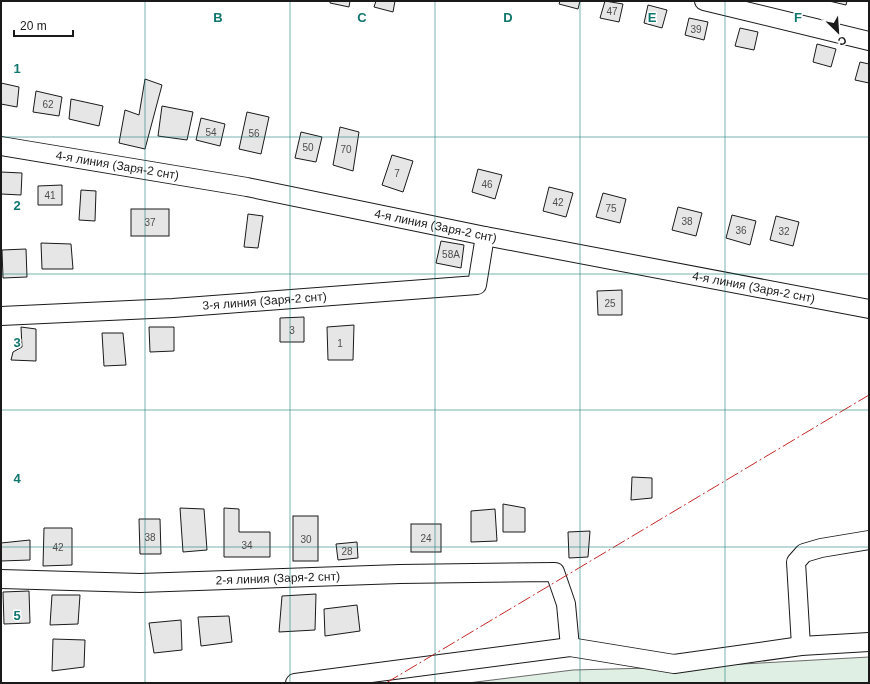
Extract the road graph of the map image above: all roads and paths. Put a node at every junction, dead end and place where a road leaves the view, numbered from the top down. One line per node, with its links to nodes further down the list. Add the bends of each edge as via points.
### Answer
1 (704, 1): 2 (street)
2 (869, 41)
3 (1, 146): 4 (street, 4-я линия (Заря-2 снт), via 247,187)
4 (485, 236): 5 (street, 4-я линия (Заря-2 снт)); 6 (street, 3-я линия (Заря-2 снт), via 477,285 173,308)
5 (869, 309)
6 (1, 316)
7 (869, 540): 10 (street, via 804,553 796,562)
8 (1, 579): 11 (street, 2-я линия (Заря-2 снт), via 140,583 400,574 554,572 566,604)
9 (869, 642): 10 (street)
10 (801, 646): 11 (street, via 674,664)
11 (570, 647): 12 (street)
12 (295, 683)

